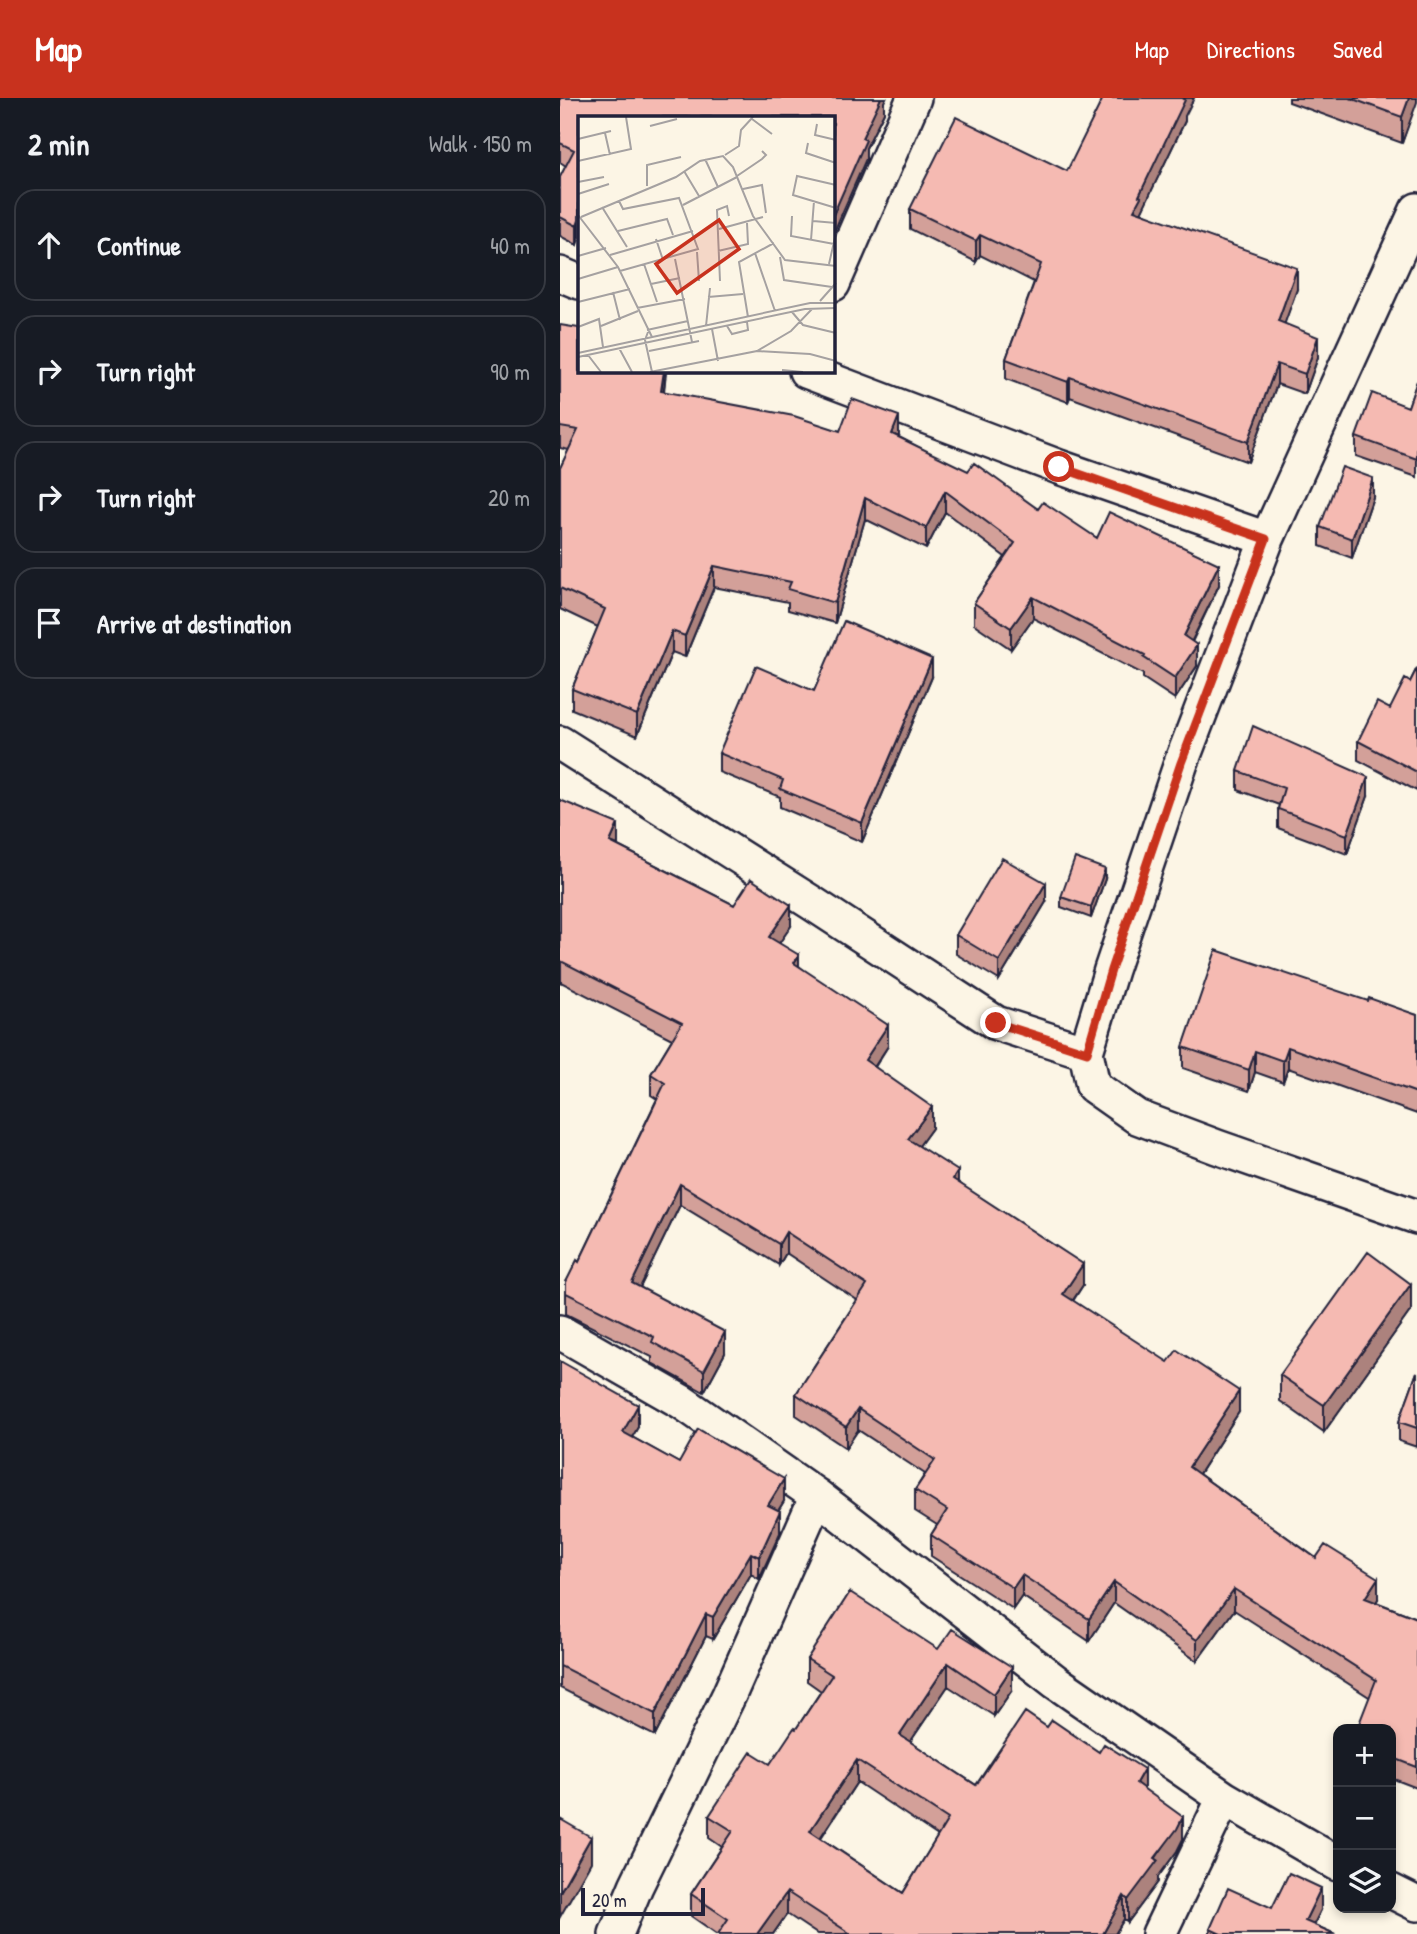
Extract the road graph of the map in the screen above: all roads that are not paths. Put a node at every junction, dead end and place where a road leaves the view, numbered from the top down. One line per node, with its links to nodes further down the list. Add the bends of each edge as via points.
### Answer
1 (914, 98): 5 (street)
2 (1417, 210): 6 (street)
3 (1417, 267): 6 (street)
4 (560, 274): 7 (street)
5 (835, 279)
6 (1384, 281): 9 (street)
7 (578, 282)
8 (811, 373): 9 (street)
9 (1266, 539): 11 (street, via 1181,763)
10 (560, 743): 11 (street, via 996,1023)
11 (1087, 1052): 12 (street, via 1093,1086 1137,1117)
12 (1417, 1217)
13 (560, 1332): 14 (street, via 682,1402)
14 (817, 1496): 15 (street, via 1055,1682); 19 (street)
15 (1224, 1798): 16 (street); 20 (street)
16 (1333, 1861)
17 (1396, 1894): 18 (street)
18 (1417, 1904)
19 (616, 1934)
20 (1159, 1934)

